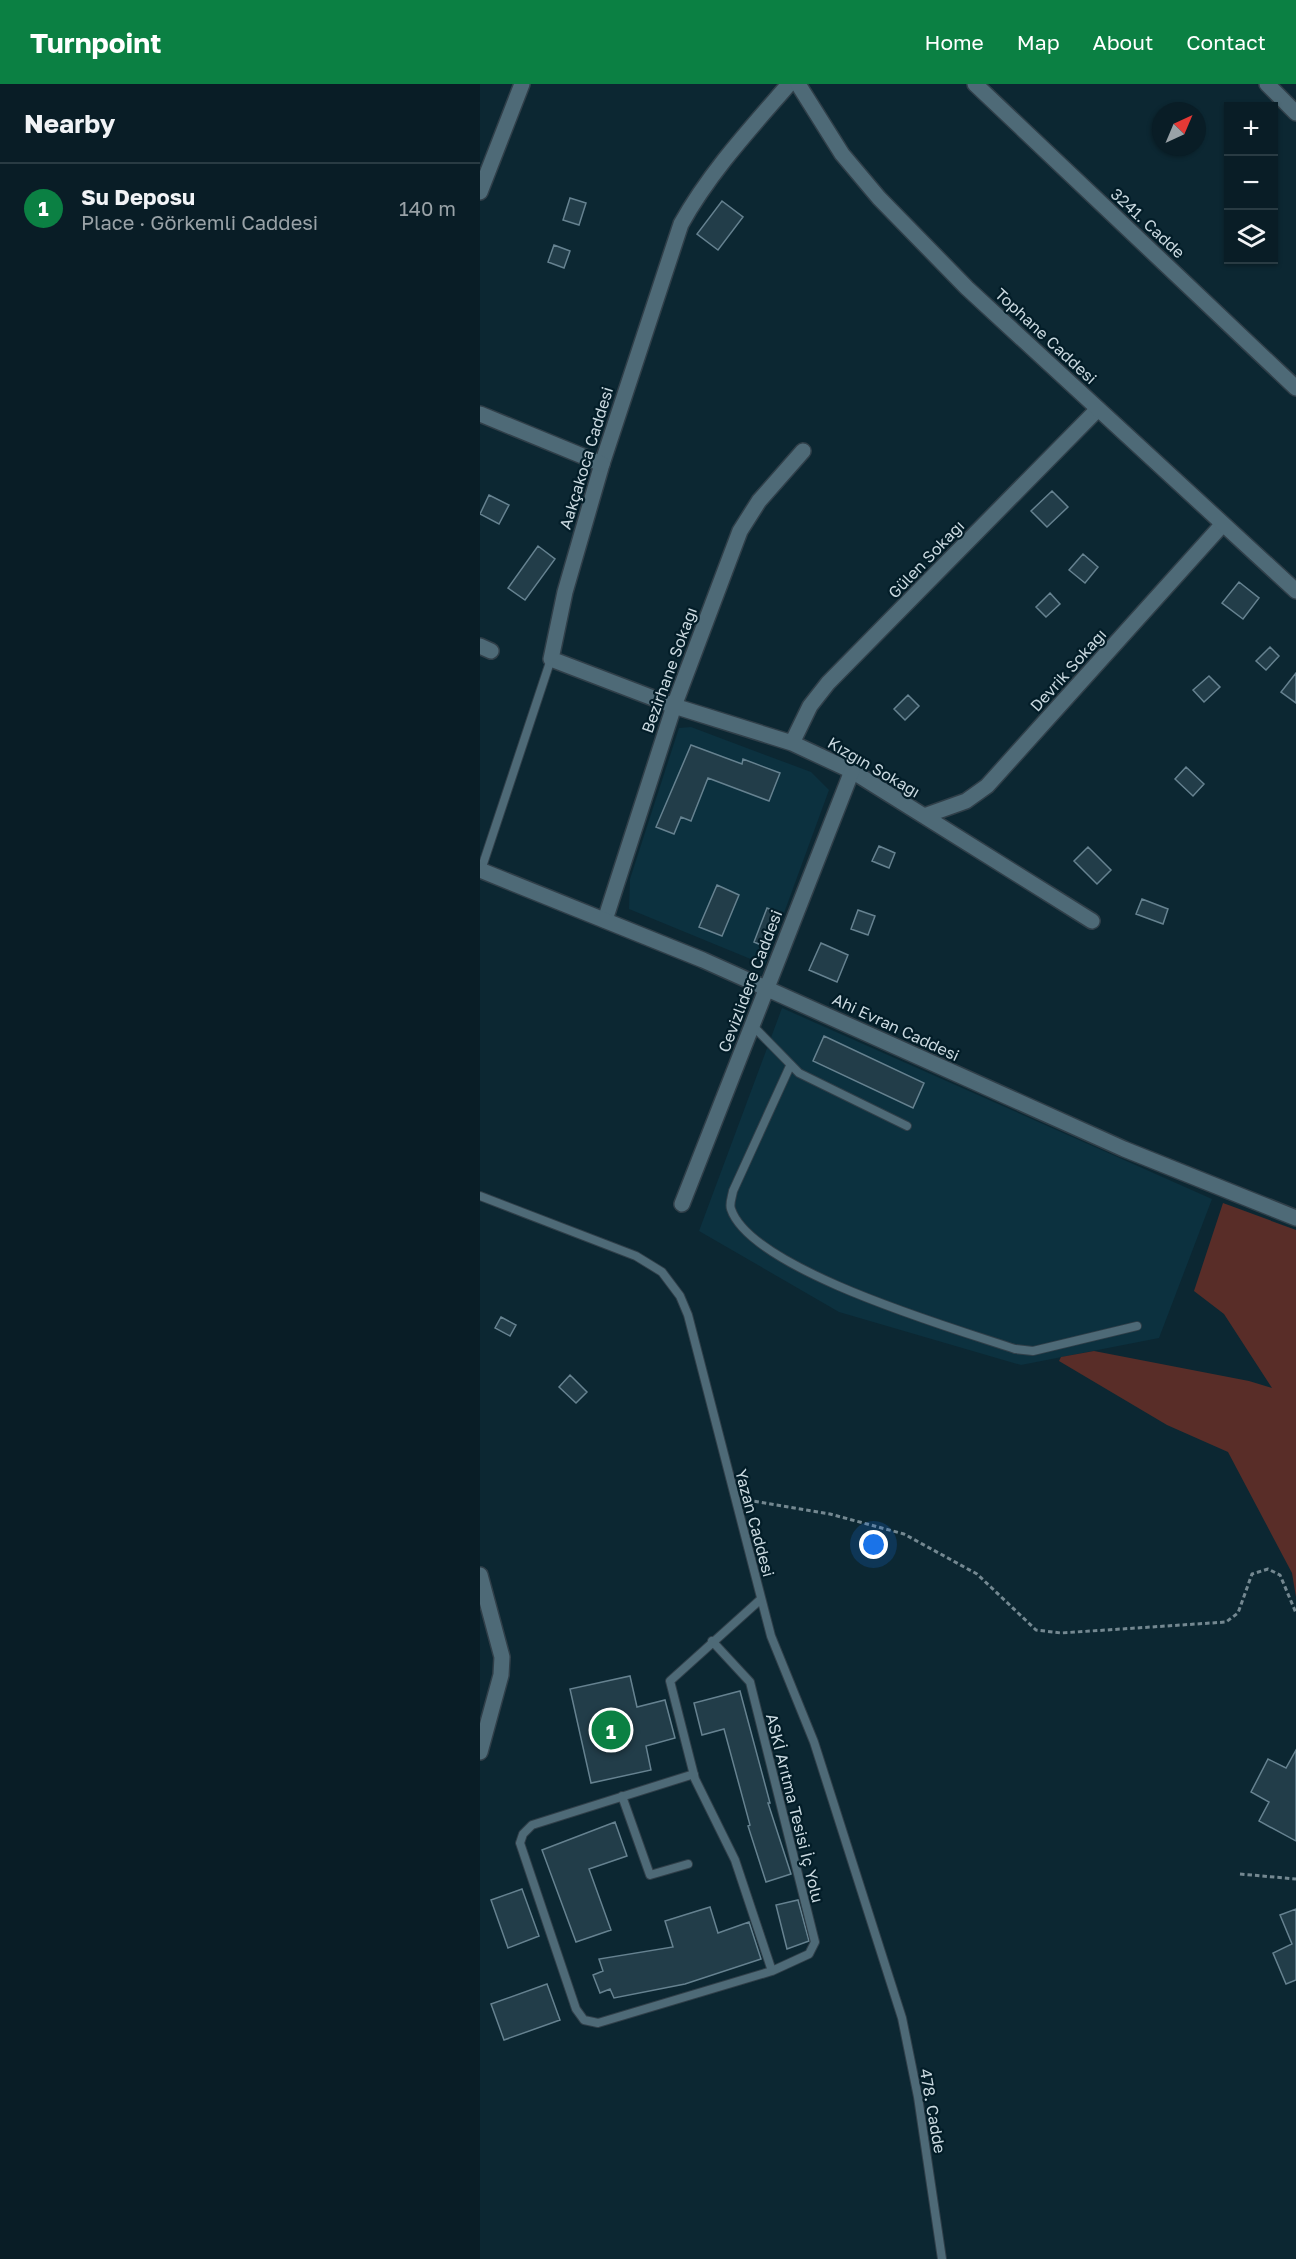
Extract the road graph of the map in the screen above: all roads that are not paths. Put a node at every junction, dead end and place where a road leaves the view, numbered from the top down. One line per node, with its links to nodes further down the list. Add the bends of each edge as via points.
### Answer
1 (522, 84): 7 (street)
2 (789, 84): 12 (street, Aakçakoca Caddesi, via 734,147 695,198 681,224)
3 (798, 84): 9 (street, Tophane Caddesi, via 842,154 879,198 967,288)
4 (975, 84): 8 (street, 3241. Cadde)
5 (1267, 84): 6 (street)
6 (1296, 113)
7 (480, 192)
8 (1296, 387)
9 (1098, 409): 13 (street, Tophane Caddesi); 17 (street, Gülen Sokağı, via 828,683 810,706)
10 (480, 414): 12 (street)
11 (803, 451): 16 (street, Bezirhane Sokağı, via 759,501 740,531)
12 (602, 464): 15 (street, Aakçakoca Caddesi, via 565,592)
13 (1222, 525): 14 (street, Tophane Caddesi); 19 (street, Devrik Sokağı, via 987,786 966,801)
14 (1296, 591)
15 (551, 659): 16 (street, Kızgın Sokağı); 20 (lane, Aakçakoca Caddesi)
16 (674, 706): 17 (street, Kızgın Sokağı); 21 (street, Bezirhane Sokağı)
17 (792, 743): 18 (street, Kızgın Sokağı)
18 (852, 771): 19 (street, Kızgın Sokağı); 23 (street, Cevizlidere Caddesi)
19 (924, 816): 22 (street, Kızgın Sokağı)
20 (480, 871): 21 (street, Ahi Evran Caddesi)
21 (605, 920): 23 (street, Ahi Evran Caddesi)
22 (1092, 921)
23 (767, 988): 24 (street, Cevizlidere Caddesi); 29 (street, Ahi Evran Caddesi, via 1113,1144)
24 (752, 1025): 25 (lane); 28 (street, Cevizlidere Caddesi)
25 (790, 1066): 26 (lane); 30 (lane, via 733,1191 730,1206 759,1244 792,1265 858,1294 1015,1349 1033,1351)
26 (907, 1126)
27 (480, 1196): 32 (lane, Yazan Caddesi, via 636,1256 662,1272 680,1296)
28 (682, 1204)
29 (1296, 1218)
30 (1137, 1326)
31 (480, 1575): 34 (street, via 502,1657 501,1675)
32 (761, 1599): 33 (lane); 38 (lane, Yazan Caddesi, via 771,1636 814,1742)
33 (712, 1641): 35 (lane, via 670,1681); 39 (lane, ASKİ Arıtma Tesisi İç Yolu, via 750,1682 815,1942 809,1954)
34 (480, 1752)
35 (694, 1774): 36 (lane, ASKİ Arıtma Tesisi İç Yolu); 39 (lane, via 735,1860)
36 (622, 1796): 37 (lane, via 650,1875); 39 (lane, ASKİ Arıtma Tesisi İç Yolu, via 532,1825 520,1843 576,2009 584,2020 598,2023)
37 (688, 1864)
38 (887, 1970): 40 (lane, 478. Cadde, via 902,2018 918,2097)
39 (772, 1971)
40 (942, 2259)

